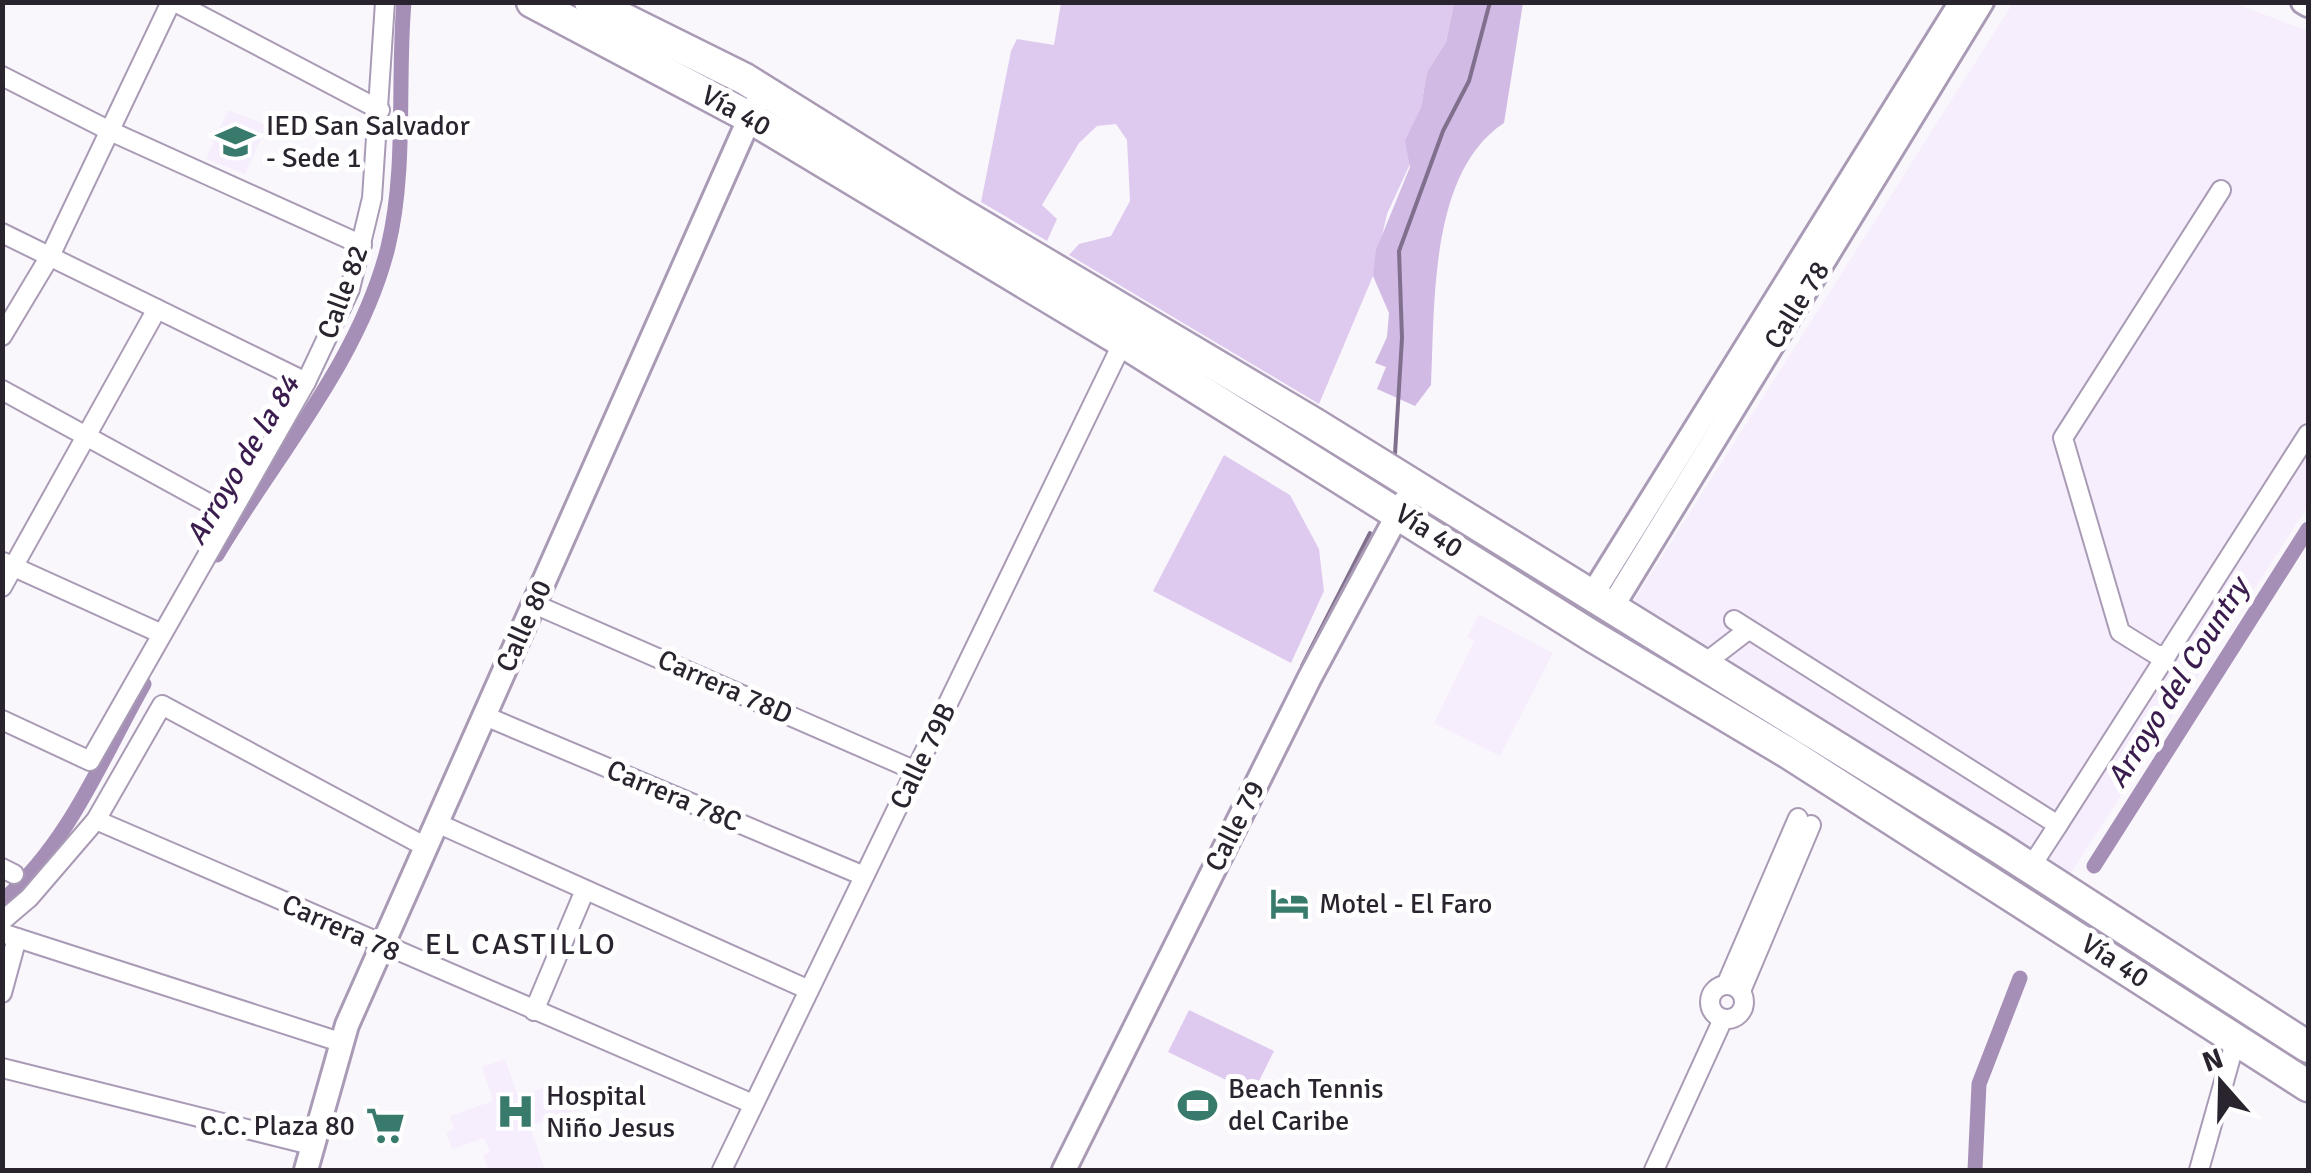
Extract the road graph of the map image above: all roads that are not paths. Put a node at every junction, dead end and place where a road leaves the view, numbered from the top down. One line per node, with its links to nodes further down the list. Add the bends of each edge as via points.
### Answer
1 (173, 2): 9 (street); 10 (street)
2 (385, 2): 9 (street, Calle 82)
3 (532, 2): 8 (highway, Vía 40)
4 (590, 2): 8 (highway, Vía 40)
5 (1961, 2): 27 (street, Calle 78)
6 (1982, 2): 27 (street, Calle 78)
7 (2, 76): 10 (street)
8 (757, 104): 12 (highway, Vía 40); 28 (street, Calle 80)
9 (380, 110): 14 (street, Calle 82)
10 (110, 131): 14 (street); 15 (street)
11 (2221, 190): 30 (street, via 2063,438 2120,632 2157,656)
12 (954, 224): 18 (highway, Vía 40); 23 (highway, Vía 40)
13 (2, 233): 15 (street)
14 (362, 245): 19 (street, Calle 82, via 350,289)
15 (50, 256): 16 (street); 17 (street)
16 (156, 309): 19 (street); 21 (street)
17 (2, 336)
18 (1124, 342): 23 (highway, Vía 40); 35 (street, Calle 79B)
19 (306, 382): 24 (street, Calle 82)
20 (2, 390): 21 (street)
21 (88, 434): 24 (street); 25 (street)
22 (2308, 434): 30 (street)
23 (1407, 499): 27 (highway, Vía 40); 32 (highway, Vía 40, via 1592,636); 63 (street, Calle 79, via 1310,676)
24 (230, 514): 29 (street, Calle 82)
25 (8, 564): 26 (street); 29 (street)
26 (2, 586)
27 (1602, 601): 31 (highway, Vía 40)
28 (534, 604): 33 (street, Calle 80); 35 (street, Carrera 78D)
29 (162, 634): 34 (street, Calle 82, via 90,761)
30 (2167, 654): 39 (street)
31 (1711, 658): 32 (highway); 39 (street, via 1741,625); 41 (highway, Vía 40)
32 (1686, 690): 43 (highway, Vía 40)
33 (484, 716): 38 (street, Calle 80); 44 (street, Carrera 78C)
34 (2, 720)
35 (916, 771): 44 (street, Calle 79B)
36 (96, 820): 40 (street, via 156,709 170,706); 46 (street); 48 (street, Carrera 78)
37 (1805, 822): 49 (street)
38 (437, 823): 40 (street, Calle 80); 45 (street)
39 (2058, 825): 42 (street)
40 (426, 847): 48 (street, Calle 80)
41 (1998, 847): 42 (highway, Vía 40); 43 (highway)
42 (2034, 862): 56 (highway, Vía 40)
43 (1980, 875): 54 (highway, Vía 40)
44 (864, 876): 50 (street, Calle 79B)
45 (586, 890): 50 (street); 52 (street)
46 (2, 921)
47 (10, 936): 51 (street); 55 (street)
48 (384, 947): 52 (street, Carrera 78); 55 (street, Calle 80)
49 (1733, 988): 53 (street, via 1742,1012); 53 (street, via 1710,998)
50 (809, 990): 59 (street, Calle 79B)
51 (2, 993)
52 (534, 1011): 59 (street, Carrera 78)
53 (1723, 1019): 64 (street)
54 (2236, 1039): 58 (highway, Vía 40); 65 (street)
55 (340, 1042): 60 (street, Calle 80)
56 (2308, 1047)
57 (2, 1068): 60 (street)
58 (2308, 1086)
59 (753, 1104): 62 (street, Calle 79B)
60 (310, 1145): 61 (street, Calle 80)
61 (306, 1170)
62 (722, 1170)
63 (1064, 1170)
64 (1654, 1170)
65 (2199, 1170)

